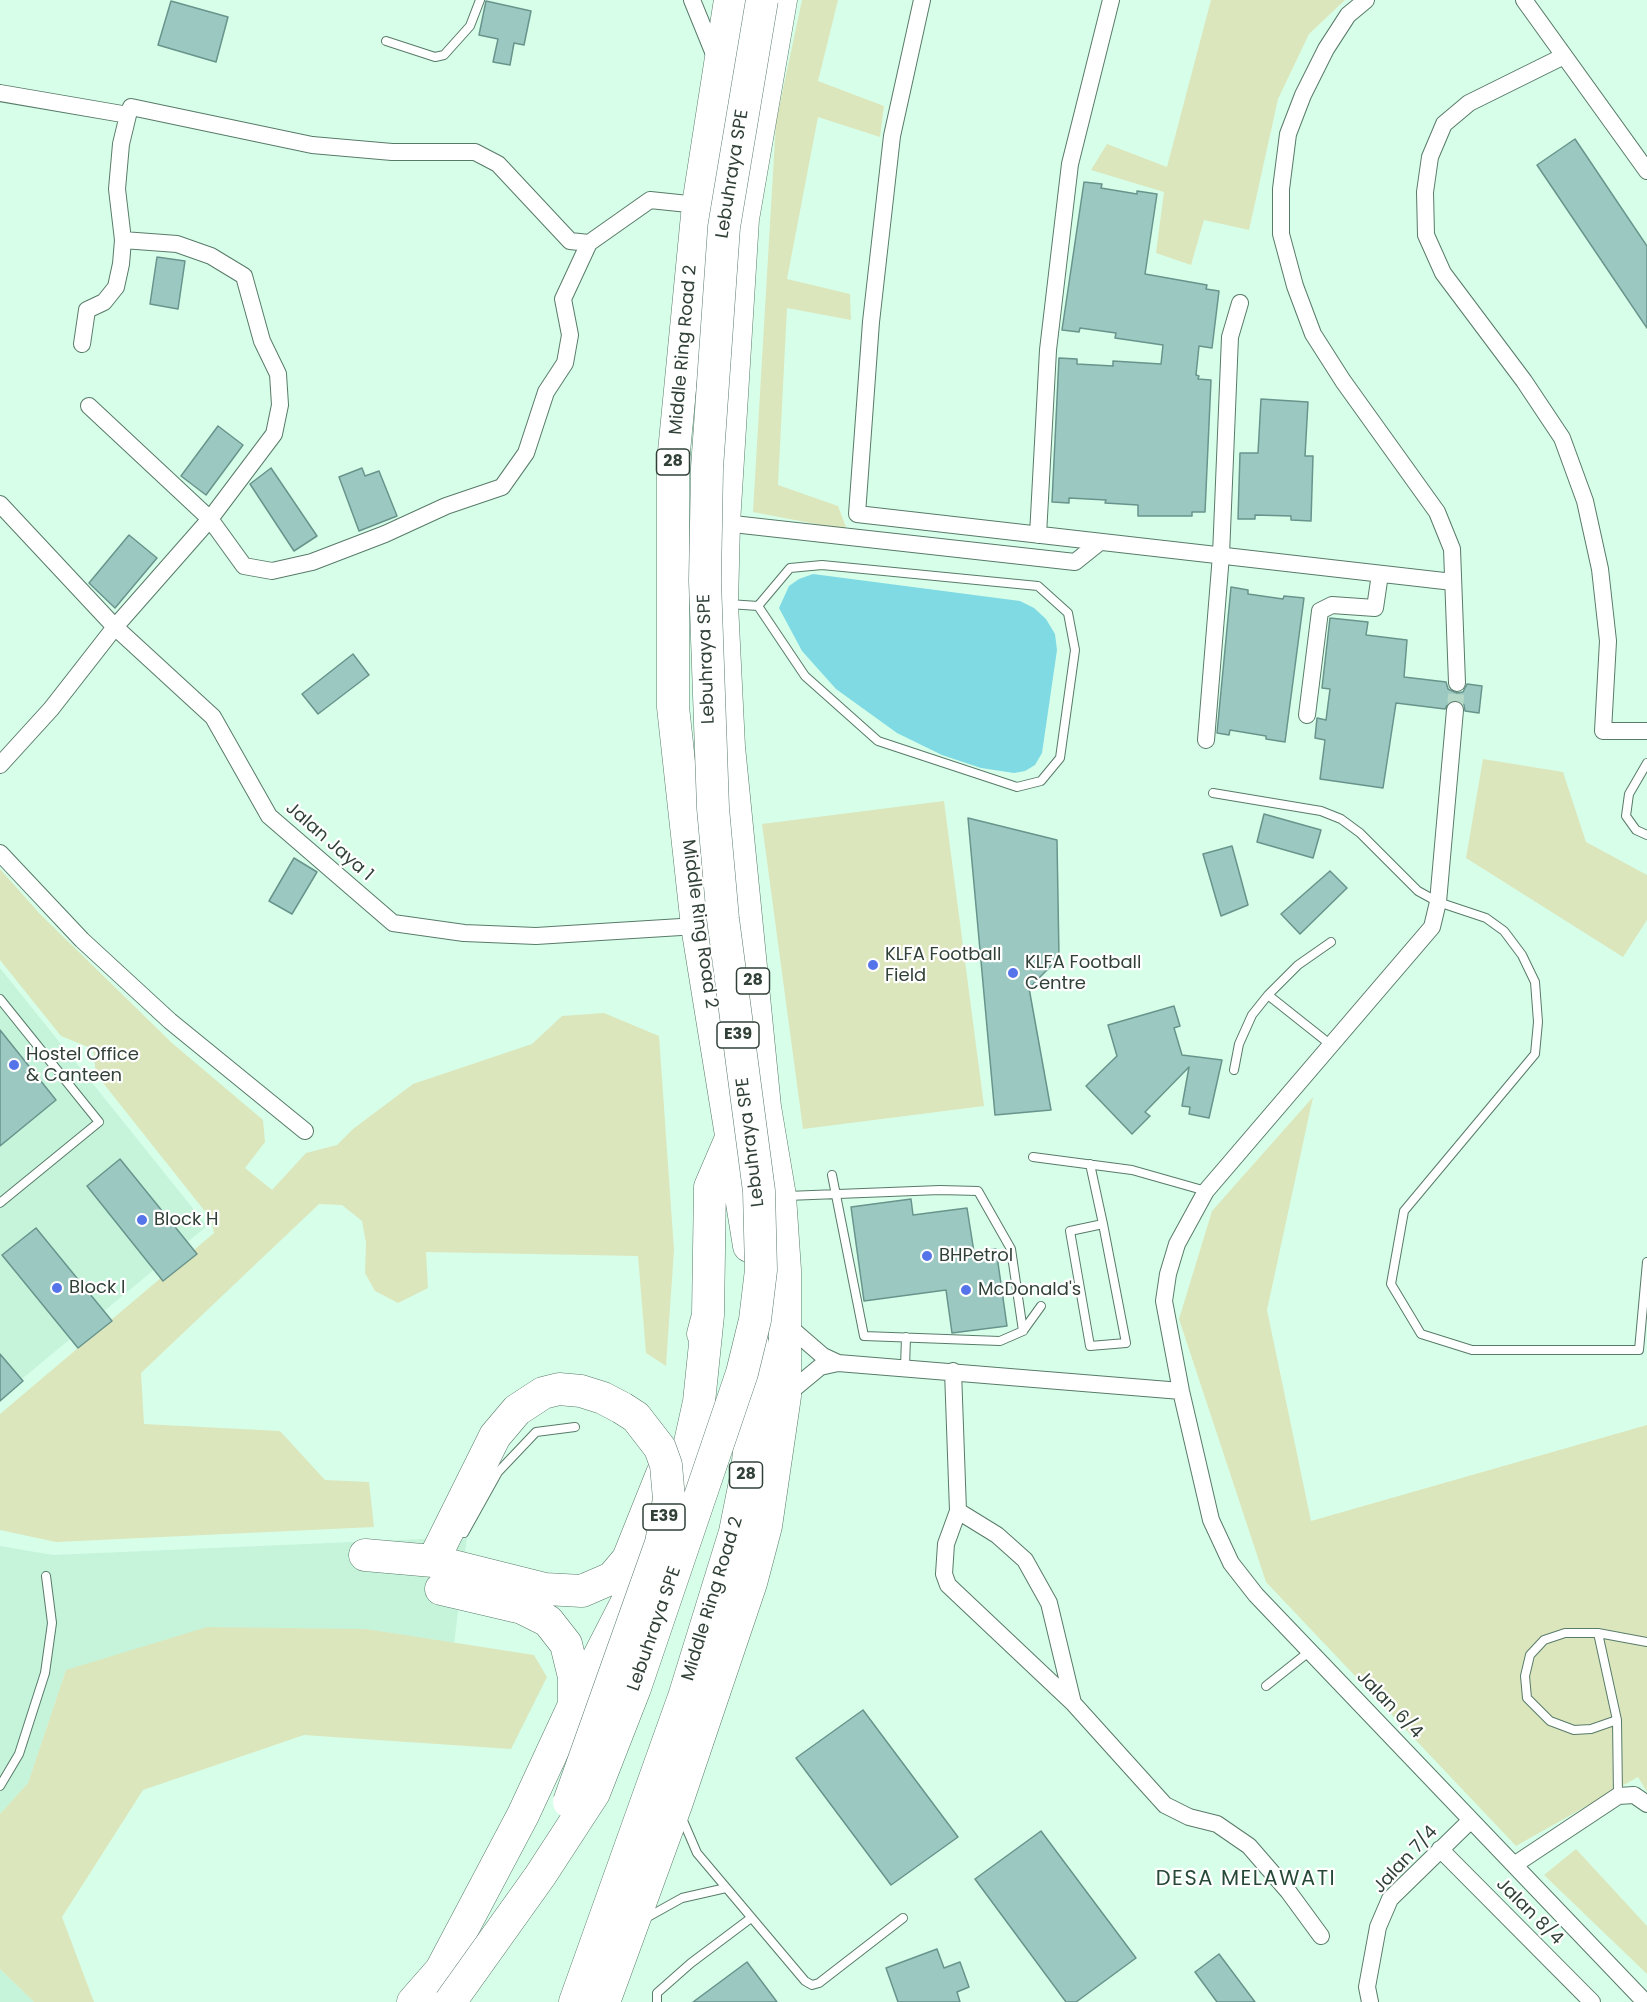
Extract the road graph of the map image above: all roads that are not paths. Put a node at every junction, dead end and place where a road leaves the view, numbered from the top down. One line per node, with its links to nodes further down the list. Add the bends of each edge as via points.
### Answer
1 (480, 0): 10 (lane, via 470,26 444,55 435,57)
2 (692, 0): 12 (street)
3 (730, 0): 12 (highway, Middle Ring Road 2 / 28)
4 (762, 0): 90 (highway, Lebuhraya SPE / E39, bridge, via 724,227 707,468 705,581 712,808 759,1191 761,1270 755,1320 742,1373 609,1760 584,1810)
5 (782, 0): 24 (highway, Middle Ring Road 2 / 28, via 743,219)
6 (922, 0): 25 (street, via 892,136 871,322 857,514)
7 (1111, 0): 25 (street, via 1070,164 1048,350)
8 (1366, 0): 29 (street, via 1348,15 1302,95 1288,134 1281,189 1281,234 1313,334 1437,512 1452,549)
9 (1524, 0): 11 (street)
10 (386, 42)
11 (1564, 56): 15 (street); 36 (street, via 1469,103 1444,124 1430,157 1425,192 1426,235 1443,273 1562,438 1585,501 1600,569 1608,641 1603,731)
12 (719, 65): 16 (highway, Middle Ring Road 2 / 28)
13 (0, 93): 14 (street)
14 (128, 115): 17 (street, via 117,189); 18 (street, via 131,107 312,145 392,152 475,152 498,164 570,241)
15 (1647, 171)
16 (698, 205): 18 (street, via 650,200); 44 (highway, Middle Ring Road 2 / 28, via 673,462 673,707)
17 (123, 240): 20 (street, via 116,287 104,302 87,310); 23 (street, via 177,244 211,256 244,276 262,341 278,374 280,405 274,434)
18 (589, 243): 23 (street, via 563,299 570,335 565,363 546,392 526,453 502,487 312,562 272,571 244,566)
19 (1240, 303): 27 (street, via 1230,338)
20 (82, 344)
21 (89, 406): 23 (street)
22 (0, 504): 32 (street, Jalan Jaya 1)
23 (210, 519): 32 (street)
24 (724, 524): 26 (street, via 1075,562); 30 (highway, Middle Ring Road 2 / 28)
25 (1038, 535): 26 (street)
26 (1100, 542): 27 (street)
27 (1221, 555): 28 (street); 37 (street)
28 (1380, 574): 29 (street); 35 (street, via 1375,608 1332,605 1320,611)
29 (1453, 582): 33 (street)
30 (722, 604): 31 (lane); 57 (highway, Middle Ring Road 2 / 28, via 729,747 765,1107)
31 (758, 606): 31 (lane, via 805,676 878,741 1017,787 1041,781 1060,758 1075,650 1068,613 1038,586 822,565 790,568)
32 (115, 627): 39 (street, via 51,709); 44 (street, Jalan Jaya 1, via 213,717 269,816 393,923 464,933 536,936)
33 (1457, 683)
34 (1455, 710): 43 (street, Jalan 6/4)
35 (1308, 716)
36 (1647, 731)
37 (1206, 740)
38 (1647, 763): 41 (lane, via 1629,794 1626,816 1636,830)
39 (0, 765)
40 (1213, 793): 43 (lane, via 1321,811 1341,819 1418,891)
41 (1647, 835)
42 (0, 853): 50 (street, via 82,940 170,1021)
43 (1438, 902): 48 (street, Jalan 6/4, via 1432,927); 60 (lane, via 1486,918 1504,931 1522,955 1535,982 1535,1054 1404,1211 1390,1284 1421,1334 1472,1350 1639,1350)
44 (697, 926): 51 (highway, Middle Ring Road 2 / 28)
45 (1331, 942): 46 (lane)
46 (1268, 995): 48 (lane); 49 (lane, via 1252,1014 1239,1044)
47 (0, 999): 58 (lane, via 99,1122)
48 (1331, 1045): 55 (street, Jalan 6/4)
49 (1234, 1070)
50 (304, 1131)
51 (731, 1138): 62 (highway, via 710,1187); 98 (highway, Middle Ring Road 2 / 28, via 751,1269 754,1398 745,1483 735,1532 684,1697)
52 (1033, 1157): 53 (lane)
53 (1090, 1164): 55 (lane, via 1132,1170); 59 (lane)
54 (832, 1175): 56 (lane)
55 (1206, 1191): 69 (street, Jalan 6/4, via 1177,1244 1164,1301)
56 (836, 1193): 57 (lane); 64 (lane, via 978,1191 1011,1249); 65 (lane, via 864,1336)
57 (780, 1196): 63 (highway, Middle Ring Road 2 / 28)
58 (0, 1203)
59 (1102, 1224): 59 (lane, via 1070,1231 1090,1346 1126,1342)
60 (1647, 1263)
61 (1041, 1306): 64 (lane)
62 (708, 1315): 74 (highway, via 677,1438 628,1559 612,1578 588,1589 564,1592); 81 (highway, Lebuhraya SPE / E39, via 699,1402 685,1458 652,1554)
63 (786, 1324): 66 (street, via 823,1356); 70 (highway, Middle Ring Road 2 / 28)
64 (1023, 1331): 65 (lane, via 1000,1341)
65 (906, 1337): 67 (lane)
66 (838, 1363): 67 (street); 70 (street, via 820,1367)
67 (905, 1367): 68 (street)
68 (952, 1371): 69 (street); 72 (street)
69 (1180, 1391): 78 (street, Jalan 6/4, via 1211,1520 1231,1563)
70 (785, 1395): 85 (highway, Middle Ring Road 2 / 28, via 768,1516 751,1583)
71 (575, 1427): 74 (lane, via 536,1432 517,1450 498,1472)
72 (958, 1511): 80 (street, via 1025,1560 1049,1603); 80 (street, via 946,1544 944,1574 948,1585)
73 (365, 1555): 74 (highway)
74 (446, 1563): 81 (highway, via 548,1621 566,1644 574,1677); 90 (highway, bridge, via 495,1436 517,1410 543,1393 581,1390 622,1408 636,1417 660,1448 669,1499 661,1543)
75 (46, 1576): 83 (lane, via 52,1623 45,1673 19,1754)
76 (1598, 1633): 77 (lane); 82 (lane); 82 (lane, via 1566,1633 1544,1640 1530,1655 1525,1676 1527,1698 1560,1727 1590,1729)
77 (1647, 1642)
78 (1310, 1651): 79 (lane); 87 (street, Jalan 6/4)
79 (1266, 1686)
80 (1073, 1703): 95 (street, via 1165,1805 1189,1817 1217,1824 1249,1846)
81 (574, 1705): 96 (highway, Lebuhraya SPE / E39, via 523,1815 441,1970)
82 (1617, 1720): 84 (lane)
83 (0, 1786)
84 (1618, 1796): 86 (street, via 1634,1795); 89 (street)
85 (676, 1802): 91 (lane, via 698,1853); 94 (highway, Middle Ring Road 2 / 28)
86 (1647, 1804)
87 (1471, 1820): 88 (street, Jalan 7/4); 89 (street, Jalan 6/4)
88 (1440, 1849): 101 (street, Jalan 7/4, via 1390,1899 1378,1927 1367,1987); 102 (street, Jalan 8/4)
89 (1514, 1865): 103 (street, Jalan 6/4)
90 (540, 1876): 97 (highway, Lebuhraya SPE / E39, bridge)
91 (726, 1888): 92 (lane); 94 (lane, via 682,1898)
92 (751, 1918): 93 (lane, via 812,1985); 100 (lane, via 657,1993)
93 (903, 1918)
94 (630, 1928): 99 (highway, Middle Ring Road 2 / 28)
95 (1321, 1936)
96 (413, 2002)
97 (450, 2002)
98 (575, 2002)
99 (604, 2002)
100 (657, 2002)
101 (1370, 2002)
102 (1592, 2002)
103 (1645, 2002)

